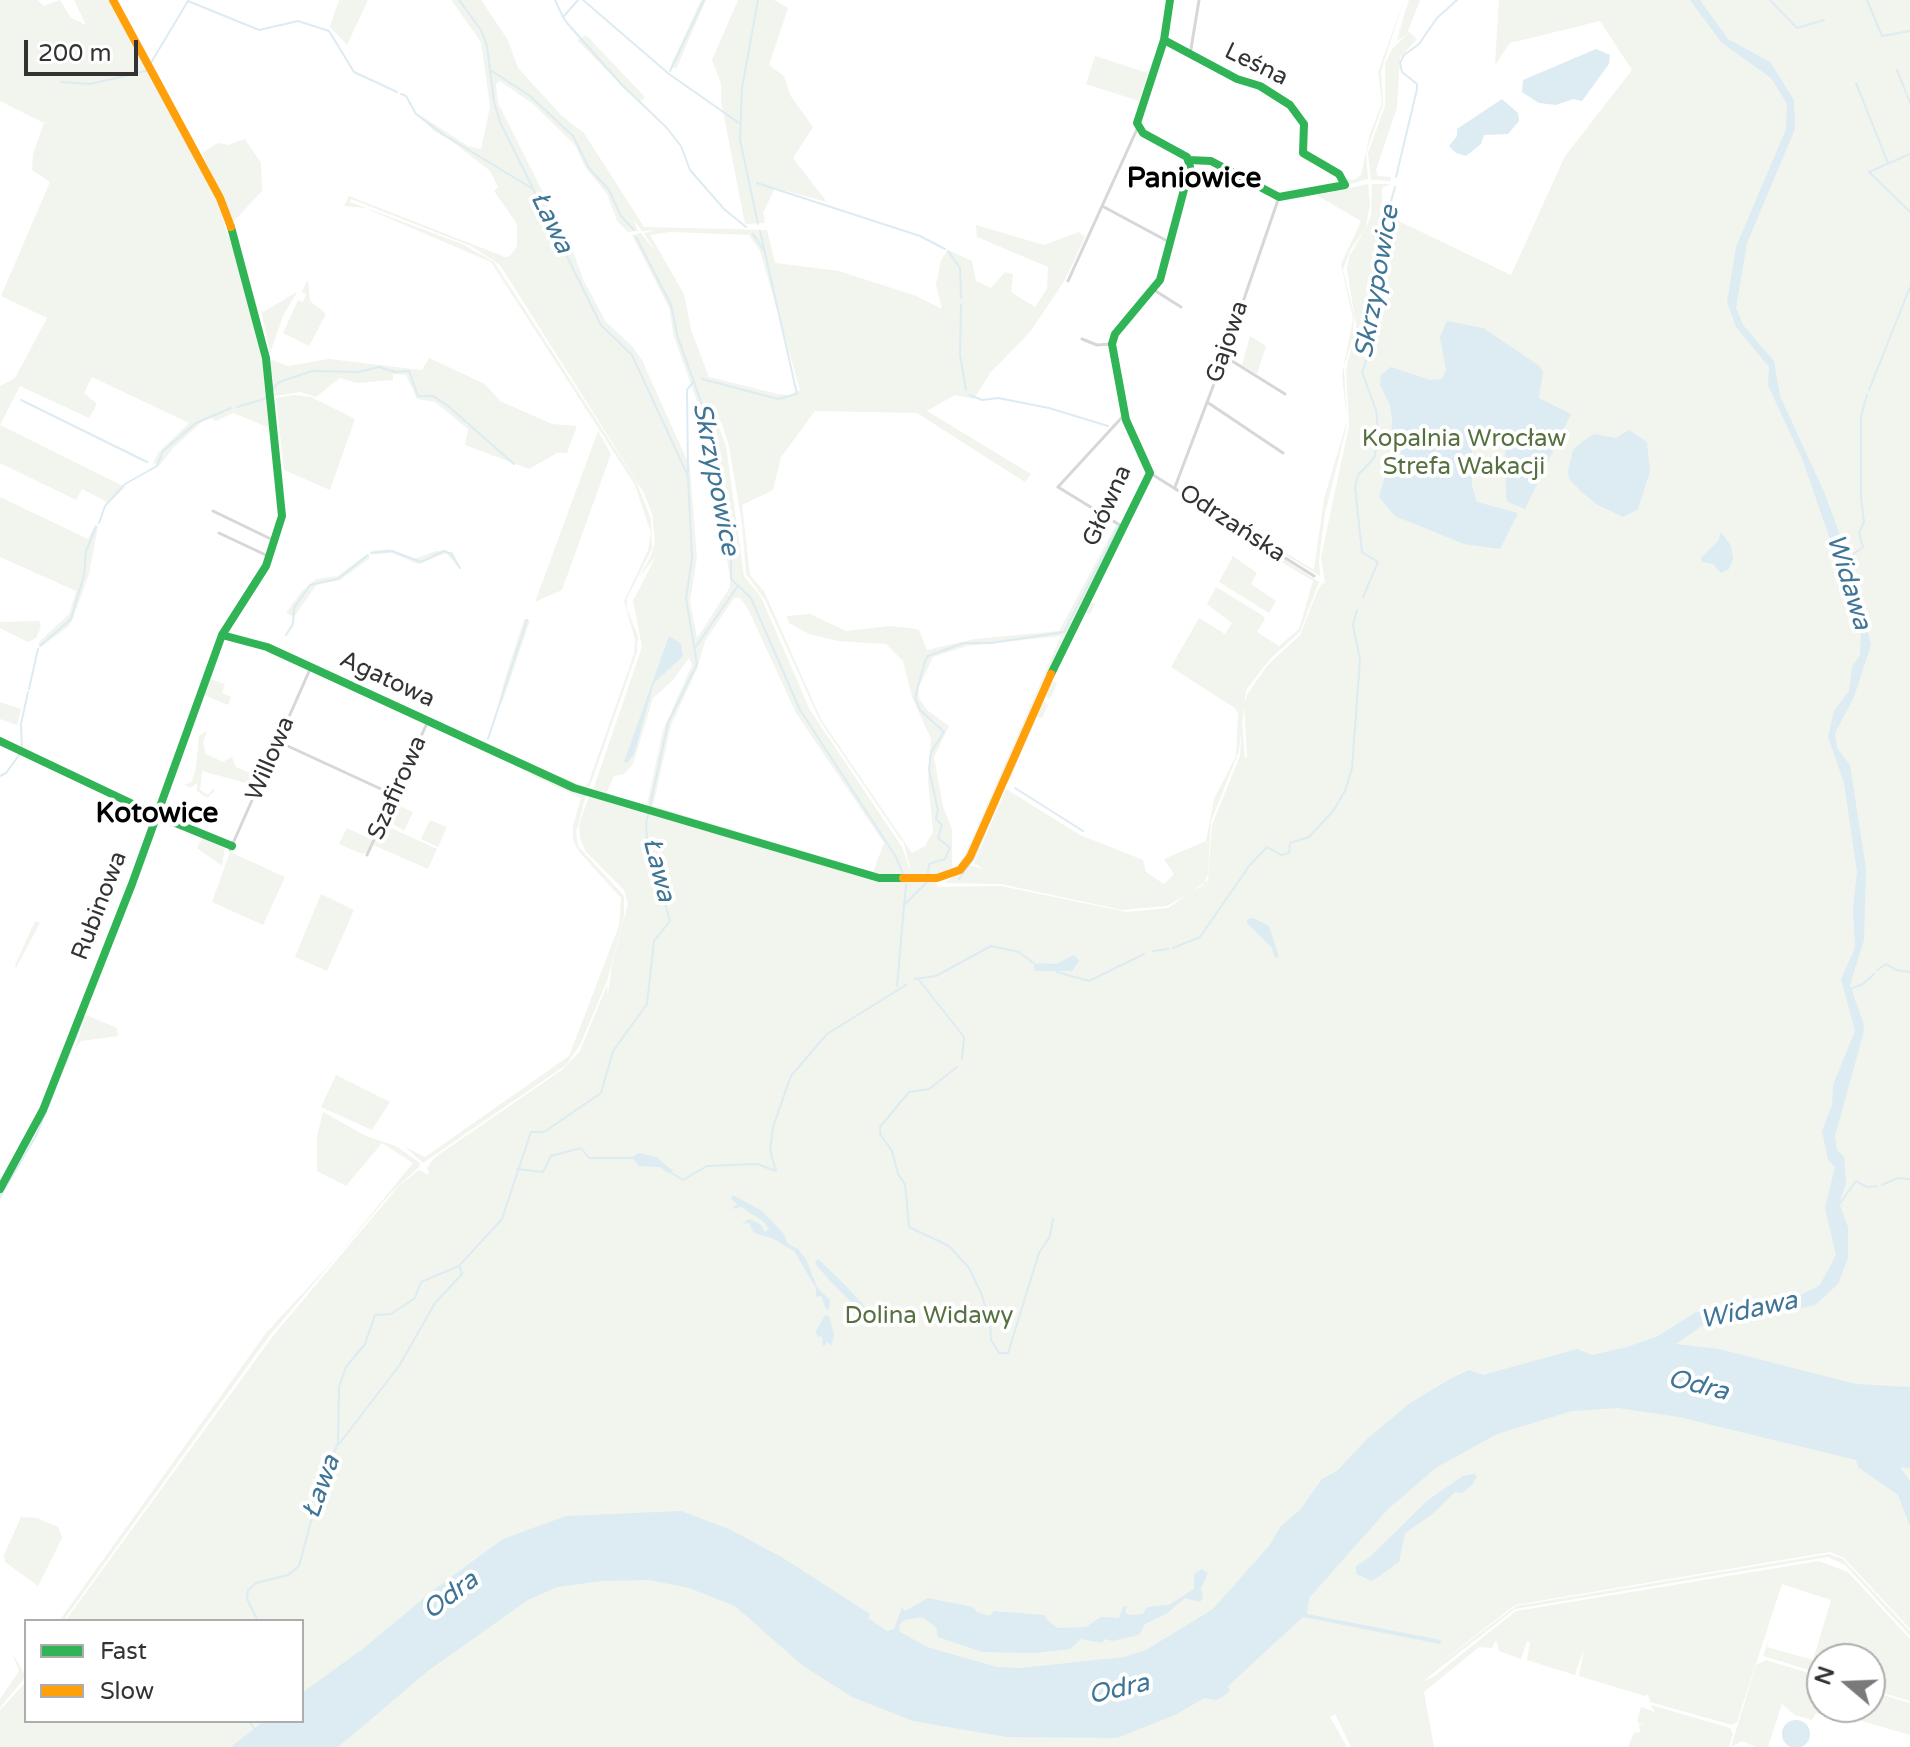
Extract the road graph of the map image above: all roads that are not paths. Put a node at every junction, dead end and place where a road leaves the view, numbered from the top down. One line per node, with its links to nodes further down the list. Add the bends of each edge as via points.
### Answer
1 (113, 0): 26 (street, Rubinowa, via 220,198 235,236 261,329 271,394 283,502)
2 (1170, 0): 4 (street)
3 (1199, 0): 5 (street, Leśna)
4 (1164, 40): 5 (street, Leśna); 6 (street)
5 (1190, 55): 8 (street, Leśna, via 1290,105 1304,124 1303,153 1339,174 1344,188)
6 (1138, 127): 7 (street); 9 (street)
7 (1189, 160): 8 (street, via 1211,161); 10 (street)
8 (1279, 197): 16 (street, Gajowa)
9 (1104, 207): 10 (street); 11 (street)
10 (1169, 242): 12 (street)
11 (1068, 281)
12 (1154, 290): 13 (street); 15 (street)
13 (1181, 307)
14 (1082, 339): 15 (street)
15 (1112, 344): 19 (street, Główna)
16 (1224, 356): 17 (street); 18 (street, Gajowa)
17 (1285, 394)
18 (1207, 402): 20 (street); 22 (street, Gajowa)
19 (1125, 414): 21 (street, Główna); 24 (street, via 1058,487)
20 (1283, 453)
21 (1150, 473): 22 (street, Odrzańska); 24 (street, Główna)
22 (1175, 487): 28 (street, Odrzańska)
23 (213, 511): 26 (street)
24 (1123, 527): 38 (street, Główna, via 1060,650 960,870)
25 (219, 533): 27 (street)
26 (275, 541): 27 (street, Rubinowa)
27 (270, 557): 29 (street, Rubinowa)
28 (1314, 576)
29 (222, 635): 30 (street, Agatowa, via 254,642); 35 (street, Rubinowa)
30 (311, 667): 31 (street, Agatowa); 33 (street, Willowa)
31 (428, 721): 34 (street, Szafirowa); 38 (street, Agatowa, via 582,791 866,875)
32 (0, 741): 35 (street)
33 (279, 742): 34 (street); 36 (street, Willowa)
34 (394, 795): 37 (street, Szafirowa)
35 (156, 815): 36 (street); 39 (street, Rubinowa, via 34,1132)
36 (231, 848)
37 (367, 855)
38 (906, 880)
39 (0, 1189)

